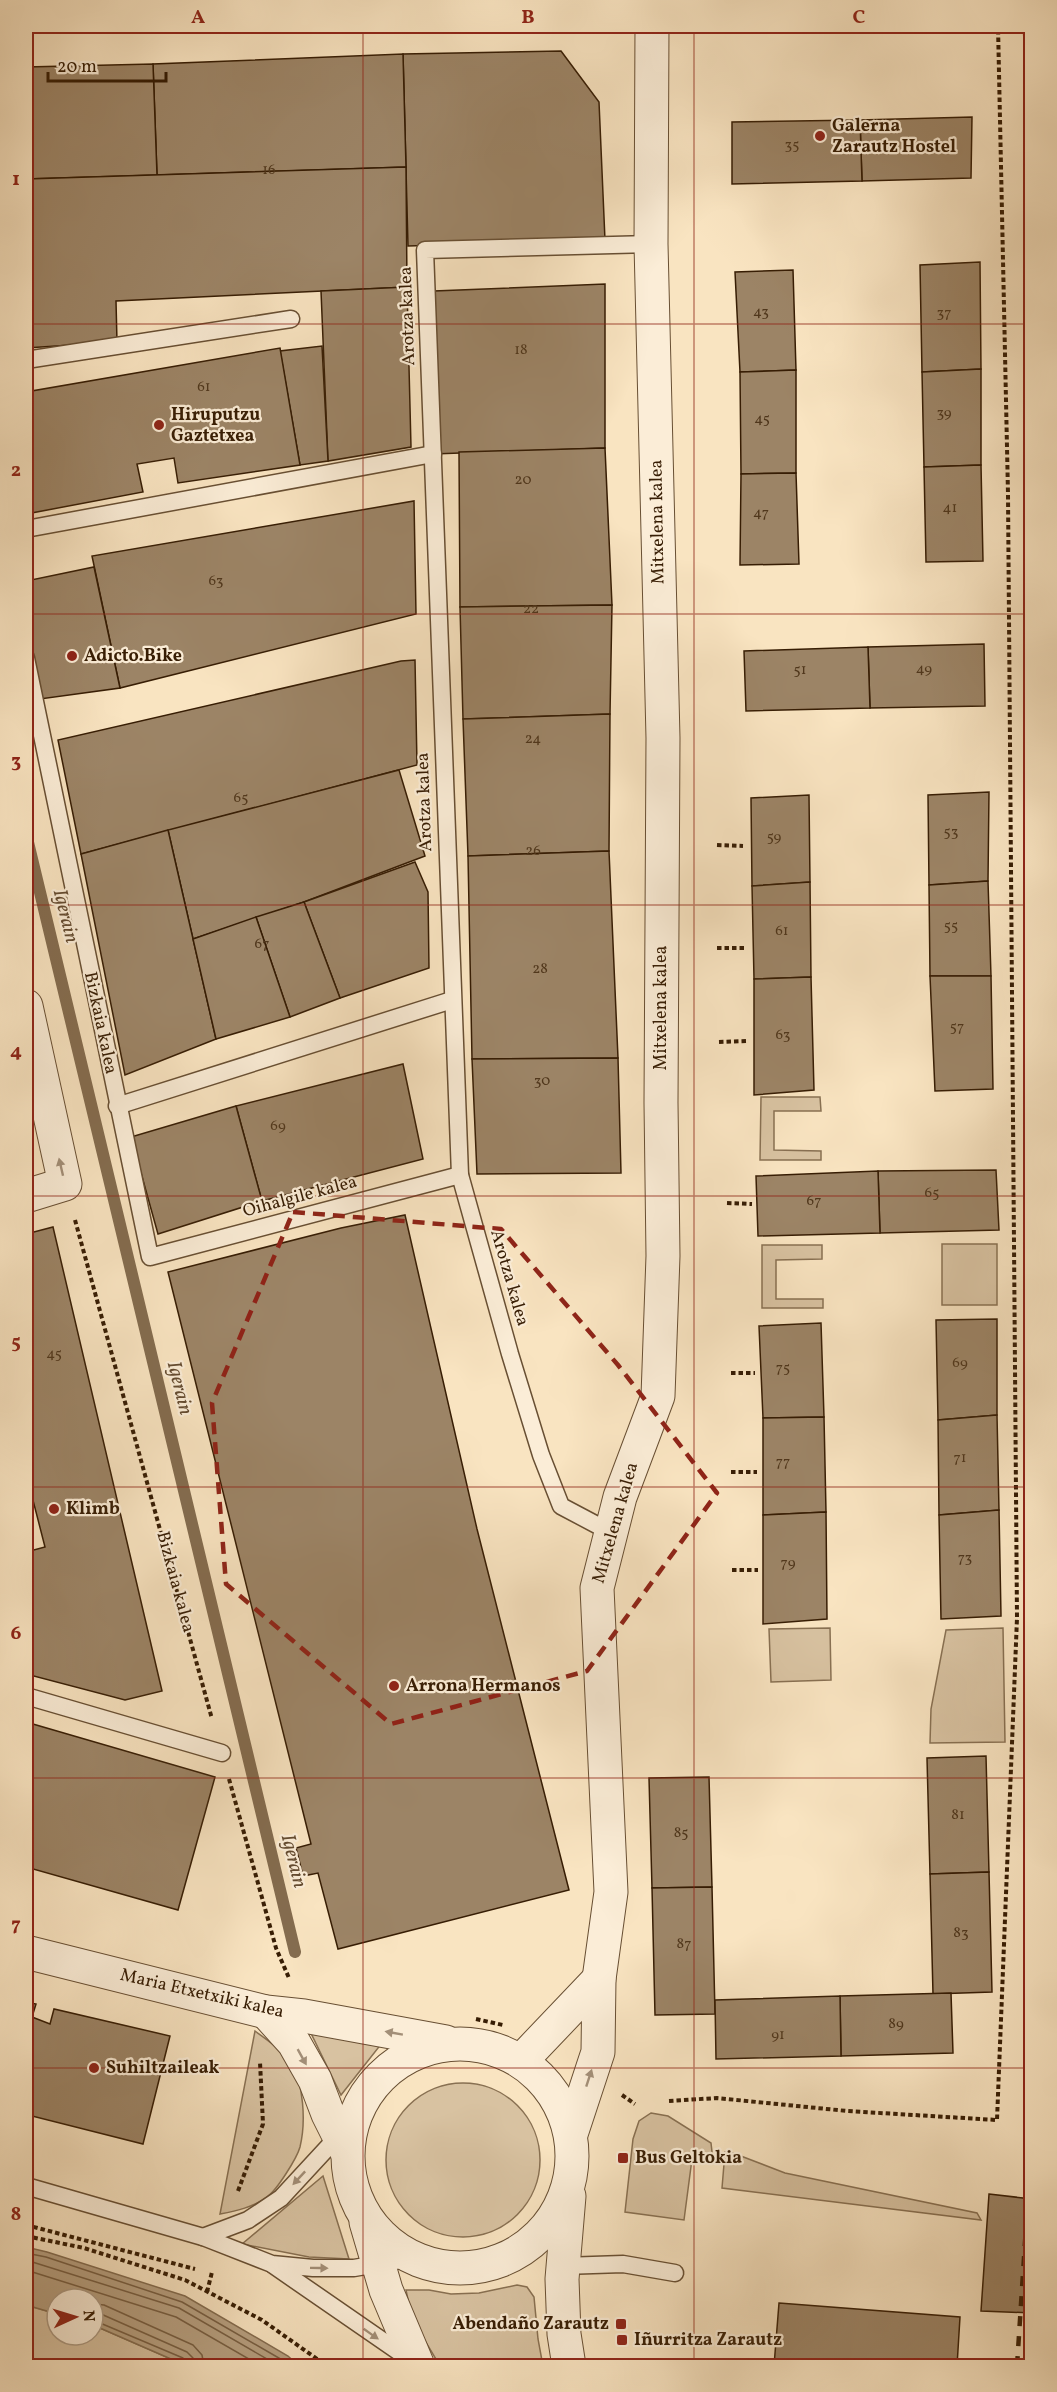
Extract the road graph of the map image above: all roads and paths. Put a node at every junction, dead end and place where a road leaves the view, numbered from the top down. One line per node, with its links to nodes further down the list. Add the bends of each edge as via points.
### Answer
1 (652, 26): 3 (street, Mitxelena kalea)
2 (998, 26): 39 (path, via 1008,518 1017,1618 997,2120 717,2098)
3 (651, 244): 6 (lane, Arotza kalea, via 425,250); 28 (street, Mitxelena kalea, via 663,738 663,1256 658,1396 620,1497)
4 (291, 319): 5 (lane)
5 (26, 360)
6 (433, 454): 7 (lane); 13 (lane, Arotza kalea)
7 (26, 528)
8 (26, 658): 17 (lane, Bizkaia kalea)
9 (717, 844): 10 (path)
10 (743, 846)
11 (717, 948): 12 (path)
12 (746, 948)
13 (453, 1000): 17 (lane); 18 (lane, Arotza kalea)
14 (26, 1006): 19 (street, one-way to 14)
15 (747, 1041): 16 (path)
16 (719, 1042)
17 (117, 1106): 23 (lane, Bizkaia kalea)
18 (460, 1175): 23 (lane, Oihalgile kalea); 28 (lane, Arotza kalea, via 510,1354 561,1506)
19 (65, 1184): 20 (street); 32 (path, Bizkaia kalea)
20 (26, 1196)
21 (727, 1203): 22 (path)
22 (752, 1204)
23 (150, 1257)
24 (731, 1373): 25 (path)
25 (755, 1373)
26 (731, 1472): 27 (path)
27 (757, 1472)
28 (612, 1533): 35 (street, Mitxelena kalea, via 597,1588 611,1892)
29 (732, 1570): 30 (path)
30 (758, 1570)
31 (26, 1696): 32 (lane)
32 (222, 1753): 34 (path, Bizkaia kalea, via 276,1948)
33 (26, 1952): 36 (street, Maria Etxetxiki kalea)
34 (289, 1978)
35 (599, 1979): 38 (street); 40 (street, Mitxelena kalea, one-way to 35, via 598,2052)
36 (266, 2012): 37 (street, Maria Etxetxiki kalea, one-way to 36); 41 (street, one-way to 41, via 294,2043); 47 (path, via 258,2046 263,2124)
37 (451, 2043): 38 (street, via 488,2046); 41 (street, via 419,2050 391,2066 368,2090)
38 (521, 2061): 40 (street, via 556,2097)
39 (669, 2101)
40 (571, 2134): 42 (street)
41 (347, 2136): 44 (street, via 351,2184); 47 (lane, one-way to 47, via 281,2198)
42 (570, 2179): 48 (street, via 559,2210 538,2237 510,2257 478,2267 445,2268); 51 (street)
43 (26, 2186): 47 (lane, via 203,2237)
44 (363, 2214): 48 (street, via 384,2240); 50 (street)
45 (26, 2225): 52 (path)
46 (26, 2236): 54 (path, via 84,2248 185,2280)
47 (222, 2237): 49 (lane); 54 (path)
48 (412, 2258): 50 (lane)
49 (272, 2264): 50 (lane, one-way to 50, via 323,2268); 55 (lane, one-way to 55)
50 (378, 2264): 55 (street)
51 (563, 2266): 53 (lane, via 623,2264); 57 (street, via 564,2334)
52 (195, 2269)
53 (675, 2273)
54 (207, 2292): 56 (path, via 262,2320)
55 (417, 2365)
56 (327, 2367)
57 (569, 2367)

